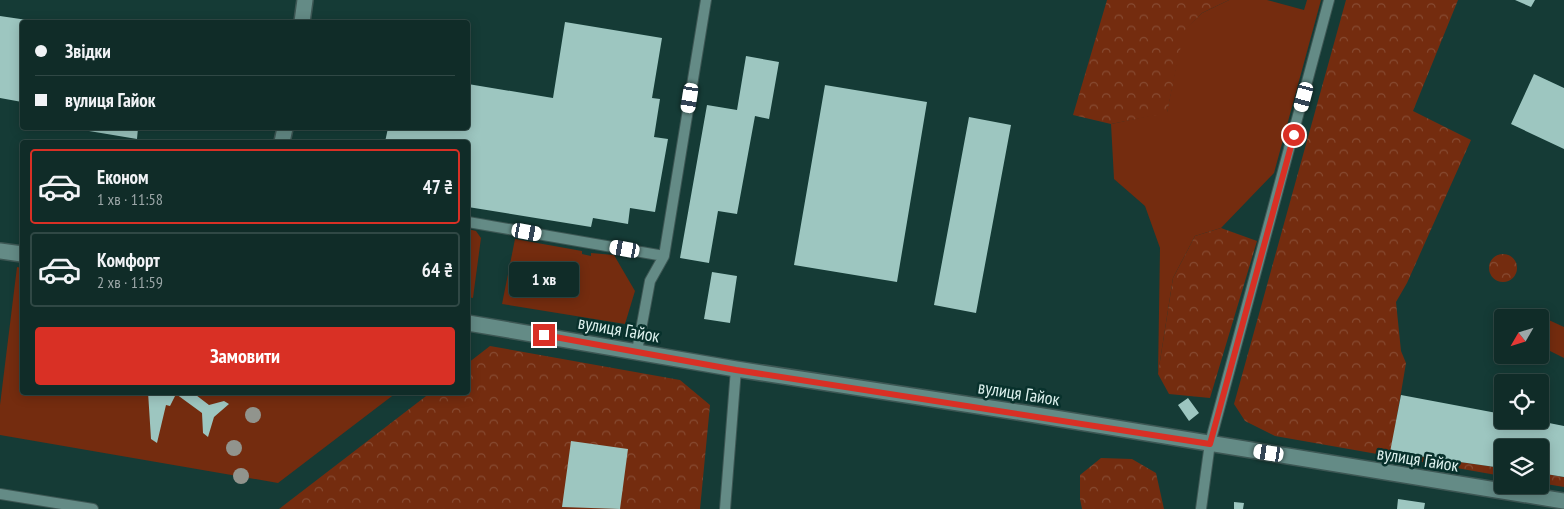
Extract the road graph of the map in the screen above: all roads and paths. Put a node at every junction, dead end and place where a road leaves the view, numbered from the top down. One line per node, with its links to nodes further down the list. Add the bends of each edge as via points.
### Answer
1 (305, 0): 4 (street)
2 (706, 0): 8 (lane)
3 (1329, 0): 12 (lane)
4 (302, 20)
5 (470, 222): 8 (lane)
6 (0, 251): 7 (street)
7 (20, 254)
8 (664, 256): 10 (lane, via 650,281)
9 (470, 322): 10 (street, вулиця Гайок)
10 (637, 351): 11 (street, вулиця Гайок)
11 (736, 370): 12 (street, вулиця Гайок); 16 (lane)
12 (1210, 444): 14 (street, вулиця Гайок); 17 (lane)
13 (0, 494): 15 (lane)
14 (1564, 501)
15 (94, 509)
16 (725, 509)
17 (1201, 509)

